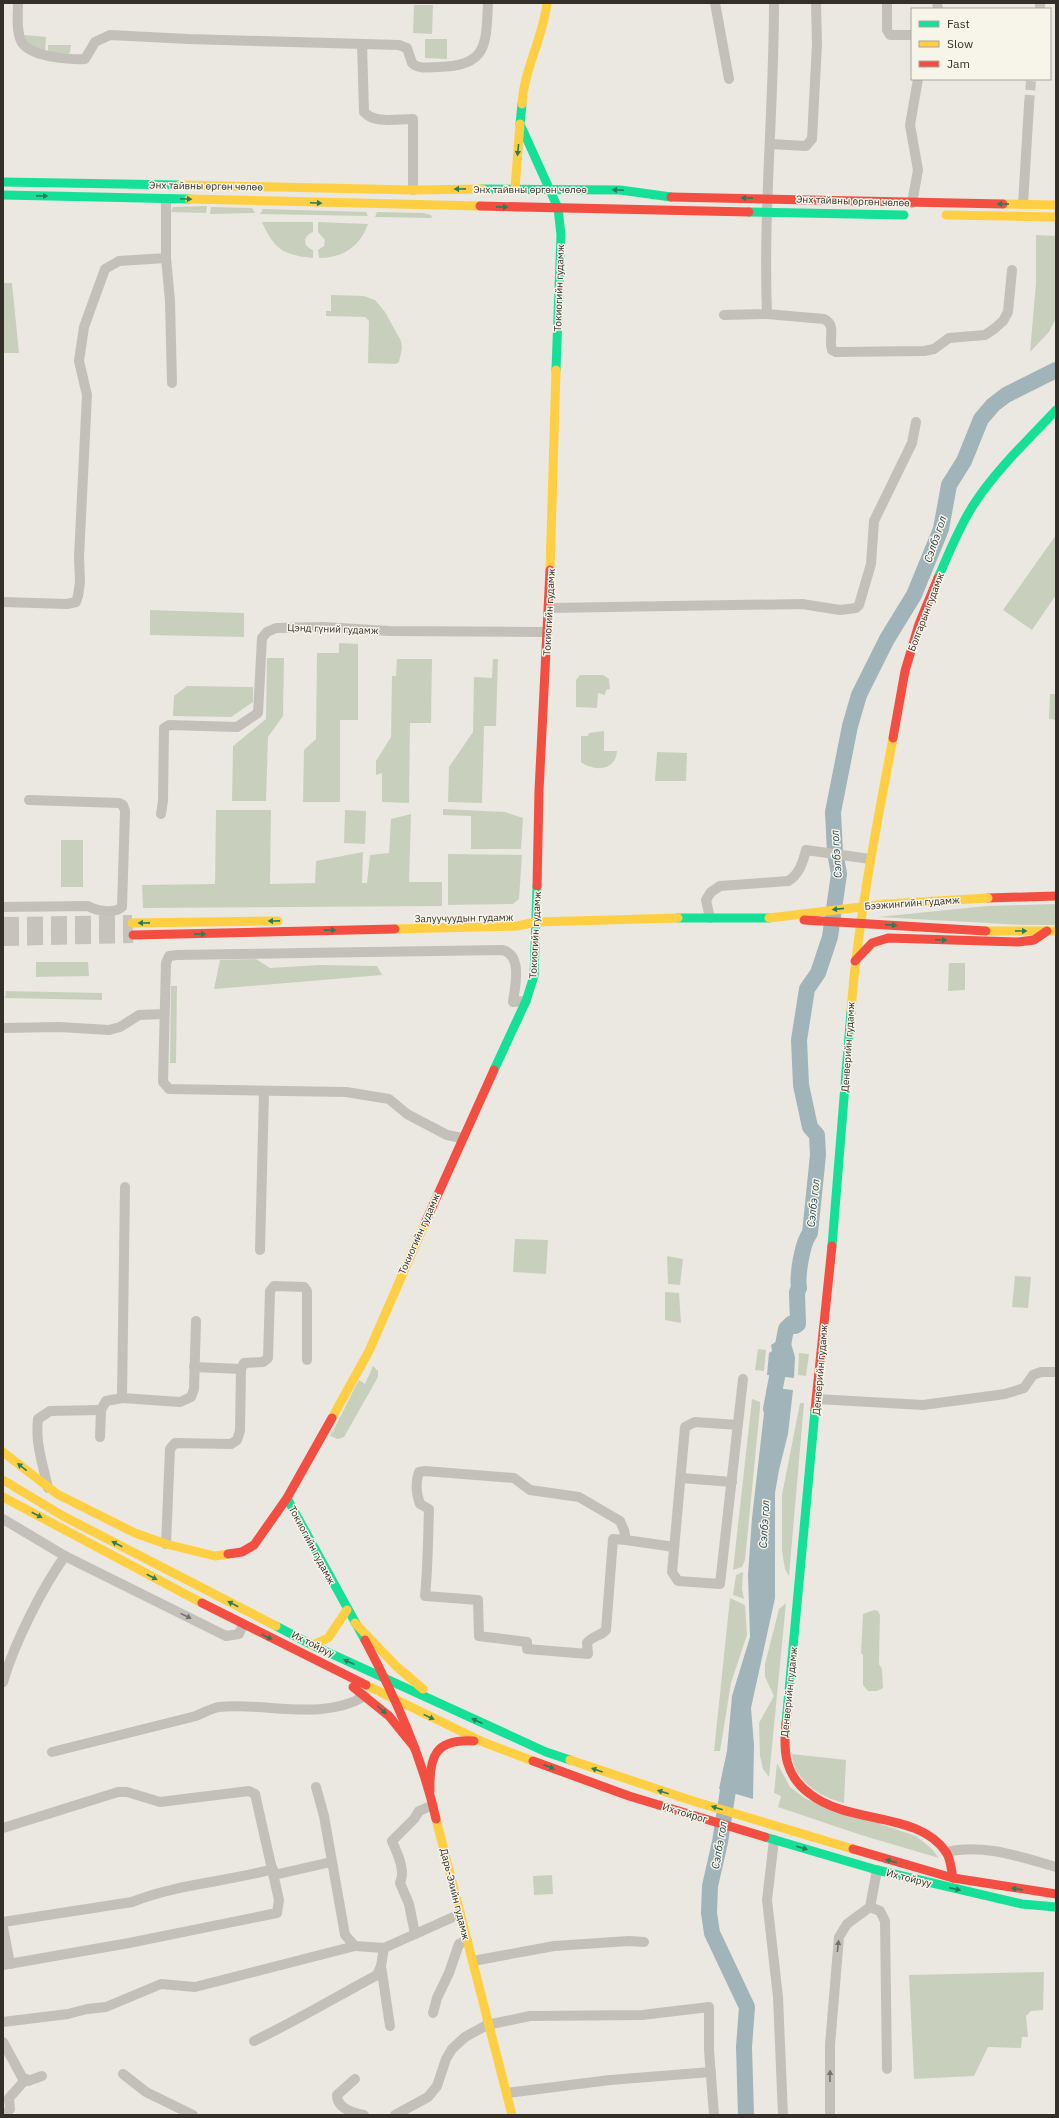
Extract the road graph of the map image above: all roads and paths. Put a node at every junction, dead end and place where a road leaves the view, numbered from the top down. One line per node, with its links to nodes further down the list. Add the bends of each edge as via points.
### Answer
1 (18, 3): 9 (street, via 21,41 36,54 64,59 85,59 95,42 110,35)
2 (488, 3): 9 (street, via 483,48 470,62 446,67 421,68 412,63 407,48 398,45)
3 (546, 3): 13 (main road, via 545,22 523,86)
4 (715, 3): 10 (street)
5 (774, 3): 14 (street)
6 (816, 3): 14 (street, via 817,44 812,139 806,146)
7 (887, 3): 8 (street, via 887,30 890,35)
8 (911, 35)
9 (362, 44): 18 (street, via 364,112 377,120 413,119)
10 (729, 79)
11 (918, 80): 22 (street, via 910,125 918,170)
12 (1029, 105): 23 (street)
13 (520, 124): 16 (main road, one-way to 16); 17 (main road)
14 (770, 144): 21 (street)
15 (3, 182): 18 (main road, Энх тайвны өргөн чөлөө)
16 (515, 188): 17 (main road, Энх тайвны өргөн чөлөө); 18 (main road, Энх тайвны өргөн чөлөө, one-way to 18)
17 (549, 189): 21 (main road, Энх тайвны өргөн чөлөө, one-way to 17, via 675,197 620,190); 25 (main road)
18 (413, 190)
19 (3, 195): 20 (main road, Энх тайвны өргөн чөлөө, one-way to 20)
20 (166, 199): 25 (main road, Энх тайвны өргөн чөлөө, one-way to 25); 30 (street)
21 (767, 199): 22 (main road, Энх тайвны өргөн чөлөө); 26 (street)
22 (912, 203): 23 (main road, Энх тайвны өргөн чөлөө, one-way to 22)
23 (1023, 204): 24 (main road, Энх тайвны өргөн чөлөө)
24 (1056, 205)
25 (558, 208): 26 (main road, Энх тайвны өргөн чөлөө); 38 (main road, Токиогийн гудамж, via 561,242)
26 (766, 213): 27 (main road, Энх тайвны өргөн чөлөө); 32 (street)
27 (913, 215)
28 (937, 215): 29 (main road)
29 (1056, 217)
30 (166, 258): 34 (street); 37 (street, via 119,261 105,269 84,327 79,361 87,395 78,557 80,582 76,602)
31 (1012, 270): 32 (street, via 1008,312 1003,321 985,335 949,338 934,349 924,351 836,352 830,346 832,325 824,319)
32 (767, 314): 33 (street)
33 (724, 315)
34 (172, 383)
35 (1056, 410): 42 (main road, Болгарын гудамж, via 997,473 973,505 954,541 923,614 905,670)
36 (916, 422): 38 (street, via 912,443 874,520 871,564 856,608 840,610 802,604)
37 (3, 602)
38 (549, 608): 39 (main road, Токиогийн гудамж)
39 (548, 632): 41 (street, Цэнд гүний гудамж, via 323,628 276,628 267,632 262,638 258,713 237,727 169,725 164,728); 50 (main road, Токиогийн гудамж, via 539,791)
40 (29, 800): 45 (street, via 123,805 125,811 122,906 118,910 94,910 88,906)
41 (161, 814)
42 (865, 858): 43 (main road, Болгарын гудамж); 47 (street, via 806,850 798,870 788,881 715,888 706,900)
43 (864, 895): 54 (main road, Денверийн гудамж)
44 (1056, 896): 48 (main road, Бээжингийн гудамж, one-way to 48, bridge, via 886,904)
45 (3, 907)
46 (447, 918): 50 (main road, Залуучуудын гудамж, via 518,917)
47 (710, 918): 48 (main road, Бээжингийн гудамж); 50 (main road, Бээжингийн гудамж)
48 (769, 918): 52 (main road, Бээжингийн гудамж, one-way to 52, bridge, via 986,931)
49 (289, 920): 51 (main road, one-way to 51)
50 (536, 922): 53 (main road, Залуучуудын гудамж, one-way to 50, via 517,926); 55 (main road, Токиогийн гудамж, via 534,976)
51 (132, 923)
52 (1052, 931): 54 (main road, one-way to 52, via 872,943 888,938 1018,942 1034,940)
53 (133, 935)
54 (855, 962): 69 (main road, Денверийн гудамж, via 836,1204)
55 (526, 1000): 56 (street, via 513,1002 517,978 513,956 502,950 177,955 169,956 166,963); 59 (main road, Токиогийн гудамж)
56 (164, 1014): 57 (street, via 139,1015 120,1027 108,1030 59,1027); 58 (street, via 163,1079 166,1088)
57 (3, 1028)
58 (264, 1092): 59 (street, via 346,1092 389,1099 407,1114 447,1135); 61 (street)
59 (462, 1138): 79 (main road, Токиогийн гудамж, via 368,1351)
60 (125, 1187): 68 (street)
61 (260, 1250)
62 (196, 1321): 64 (street)
63 (307, 1360): 65 (street, via 307,1292 304,1287 274,1286 270,1291 268,1358 263,1362 244,1363)
64 (194, 1367): 65 (street); 68 (street, via 193,1394 184,1401)
65 (241, 1369): 82 (street, via 237,1440 231,1444 175,1443 170,1449)
66 (1056, 1372): 69 (street, via 1033,1375 1024,1388 1005,1394 923,1405)
67 (743, 1379): 71 (street)
68 (122, 1398): 70 (street, via 106,1401)
69 (817, 1399): 106 (main road, Денверийн гудамж, via 784,1746 786,1764 793,1778 804,1790 826,1804 851,1814 914,1827 926,1833)
70 (101, 1410): 72 (street); 77 (street, via 50,1411 38,1419 36,1432)
71 (738, 1425): 74 (street, via 695,1422 685,1427); 76 (street)
72 (100, 1437)
73 (3, 1452): 77 (main road, one-way to 73)
74 (681, 1478): 76 (street); 83 (street)
75 (3, 1480): 88 (main road, Их тойруу, one-way to 75, via 63,1516)
76 (732, 1482): 83 (street, via 720,1584 678,1580 672,1572)
77 (48, 1488): 82 (main road, via 135,1533)
78 (3, 1497): 87 (main road, Их тойруу, one-way to 87)
79 (287, 1498): 82 (main road, via 258,1540 242,1552 215,1556); 85 (main road, Токиогийн гудамж)
80 (3, 1520): 84 (street)
81 (626, 1540): 81 (street, via 620,1520 579,1497 530,1490 514,1478 425,1471 419,1472 417,1478 416,1494 420,1504 429,1509 425,1596 478,1600 479,1636 527,1642 527,1649 588,1654 587,1643 606,1630 613,1539); 83 (street)
82 (166, 1544)
83 (674, 1547)
84 (65, 1556): 87 (street, one-way to 87, via 226,1636 239,1634); 91 (street, via 36,1605 10,1660)
85 (347, 1610): 86 (main road, Токиогийн гудамж); 88 (main road, via 328,1638)
86 (355, 1623): 90 (main road, Токиогийн гудамж); 94 (main road, via 409,1680)
87 (243, 1625): 89 (main road, Их тойруу, one-way to 89)
88 (312, 1645): 90 (main road, Их тойруу, one-way to 88)
89 (318, 1661): 92 (main road); 93 (main road, Их тойруу)
90 (385, 1678): 93 (main road, Дарь-Эхийн гудамж); 94 (main road, Их тойруу)
91 (3, 1682)
92 (364, 1696): 96 (main road, one-way to 96, via 389,1716); 97 (street, via 351,1704 322,1710 218,1707 196,1716)
93 (394, 1700): 95 (main road, Их тойруу, one-way to 95); 96 (main road, Дарь-Эхийн гудамж)
94 (442, 1705): 98 (main road, Их тойруу, one-way to 94, via 546,1752)
95 (483, 1742): 100 (main road, via 462,1739 439,1749 430,1766); 101 (main road, Их тойруу, one-way to 101)
96 (415, 1748): 100 (main road, Дарь-Эхийн гудамж)
97 (52, 1752)
98 (634, 1783): 103 (main road, Их тойрог, one-way to 98)
99 (316, 1787): 107 (street, via 324,1816)
100 (430, 1791): 102 (main road, Дарь-Эхийн гудамж)
101 (629, 1796): 105 (main road, Их тойрог)
102 (433, 1805): 115 (main road, Дарь-Эхийн гудамж); 118 (street, via 418,1811 414,1819 392,1841 401,1867 403,1877 400,1883 409,1904)
103 (768, 1824): 111 (main road, Их тойруу, one-way to 103)
104 (3, 1828): 110 (street, via 118,1792 127,1792 160,1802 249,1791 255,1794)
105 (769, 1839): 109 (main road, Их тойруу, one-way to 109); 145 (street, via 767,1900 778,1997)
106 (946, 1852): 108 (street, via 962,1848 1011,1854); 111 (main road)
107 (331, 1862): 110 (street); 121 (street, via 345,1935)
108 (1056, 1867)
109 (877, 1870): 113 (street); 114 (main road, Их тойруу, one-way to 114, via 1022,1904)
110 (273, 1872): 116 (street, via 150,1895 132,1902); 124 (street, via 279,1900 277,1913)
111 (953, 1878): 112 (main road, Их тойруу, one-way to 111)
112 (1056, 1894)
113 (870, 1907): 132 (street, via 880,1911 885,1921); 146 (street, one-way to 113, via 830,2045 839,1937 847,1924)
114 (1056, 1907)
115 (460, 1914): 118 (street); 119 (main road, Дарь-Эхийн гудамж)
116 (3, 1922)
117 (3, 1927): 124 (street)
118 (415, 1934): 122 (street)
119 (467, 1940): 123 (main road, Дарь-Эхийн гудамж); 126 (street, via 459,1944)
120 (644, 1942): 123 (street, via 554,1946)
121 (355, 1946): 122 (street); 127 (street, via 194,1987 161,1984 106,2007)
122 (384, 1948): 125 (street)
123 (473, 1962): 128 (main road, Дарь-Эхийн гудамж)
124 (6, 1965)
125 (382, 1966): 129 (street); 130 (street, via 377,1975 305,2016)
126 (433, 2013)
127 (3, 2022)
128 (487, 2024): 133 (street, via 530,2016 642,2015 709,2007); 138 (main road, Дарь-Эхийн гудамж); 142 (street, via 465,2037 452,2049 437,2086 428,2097)
129 (390, 2026)
130 (254, 2041)
131 (3, 2042): 136 (street)
132 (887, 2069)
133 (711, 2072): 138 (street, via 610,2080); 144 (street)
134 (123, 2074): 140 (street, via 146,2092)
135 (42, 2076): 136 (street, via 28,2081)
136 (26, 2079): 139 (street, via 9,2098 10,2109)
137 (355, 2079): 141 (street, via 337,2096 337,2101 340,2106)
138 (507, 2093): 143 (main road, Дарь-Эхийн гудамж)
139 (5, 2115)
140 (193, 2115)
141 (364, 2115)
142 (395, 2115)
143 (512, 2115)
144 (714, 2115)
145 (783, 2115)
146 (830, 2115)

